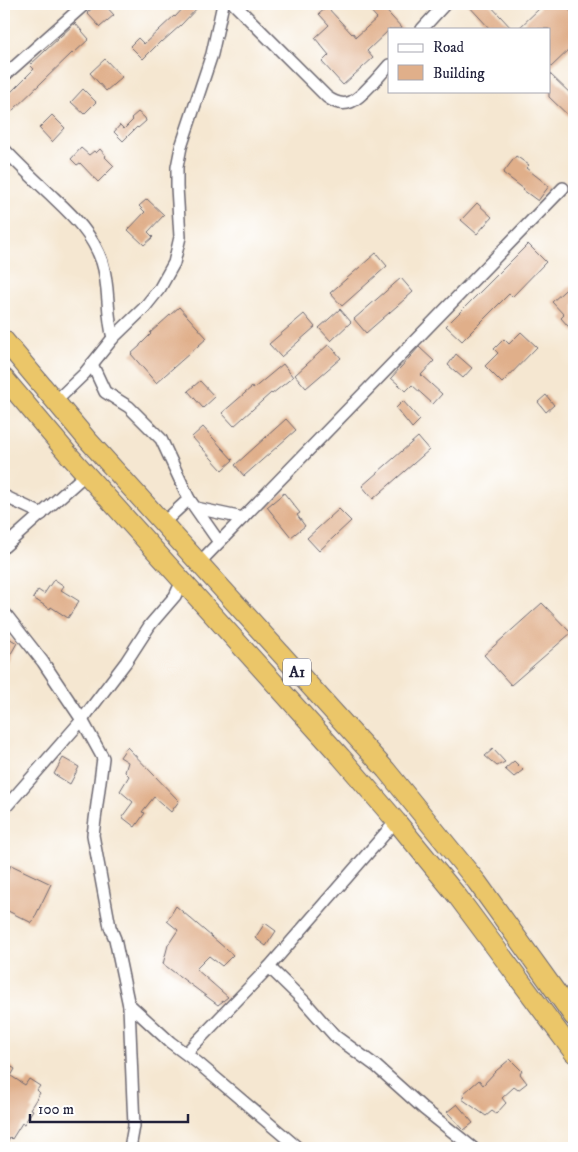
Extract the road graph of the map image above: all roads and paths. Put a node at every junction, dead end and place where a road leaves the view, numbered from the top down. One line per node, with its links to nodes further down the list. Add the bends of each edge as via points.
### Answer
1 (85, 4): 7 (street)
2 (223, 4): 10 (street, via 212,54 181,147 176,187 180,237 174,263 144,308)
3 (234, 4): 6 (street, via 334,102 351,103 356,100)
4 (445, 4): 5 (street)
5 (423, 28)
6 (388, 66)
7 (4, 76)
8 (4, 149): 10 (street, via 78,220 90,236 105,274)
9 (563, 188): 19 (street)
10 (113, 338): 12 (street)
11 (4, 340): 14 (highway, A1)
12 (92, 364): 14 (street); 17 (street, via 105,392 129,407 160,439)
13 (4, 378): 15 (highway, A1)
14 (56, 401): 20 (highway, A1)
15 (86, 474): 18 (street); 21 (highway, A1)
16 (4, 496): 18 (street)
17 (192, 504): 19 (street); 20 (street); 22 (street)
18 (42, 514): 23 (street)
19 (243, 518): 22 (street)
20 (160, 520): 21 (highway); 24 (highway, A1)
21 (140, 535): 25 (highway, A1)
22 (219, 542): 24 (street)
23 (4, 547)
24 (199, 563): 28 (highway, A1)
25 (182, 581): 27 (street); 29 (highway, A1)
26 (4, 612): 27 (street)
27 (82, 720): 30 (street); 33 (street, via 103,758 93,835)
28 (386, 770): 29 (highway); 34 (highway, A1, via 477,882)
29 (367, 788): 31 (highway, A1)
30 (4, 809)
31 (396, 821): 32 (street); 36 (highway, A1, via 458,897)
32 (269, 968): 35 (street); 39 (street, via 304,1000 335,1036 376,1066)
33 (129, 1006): 35 (street); 37 (street, via 134,1126)
34 (574, 1017)
35 (186, 1053): 38 (street)
36 (574, 1053)
37 (130, 1148)
38 (298, 1148)
39 (473, 1148)

